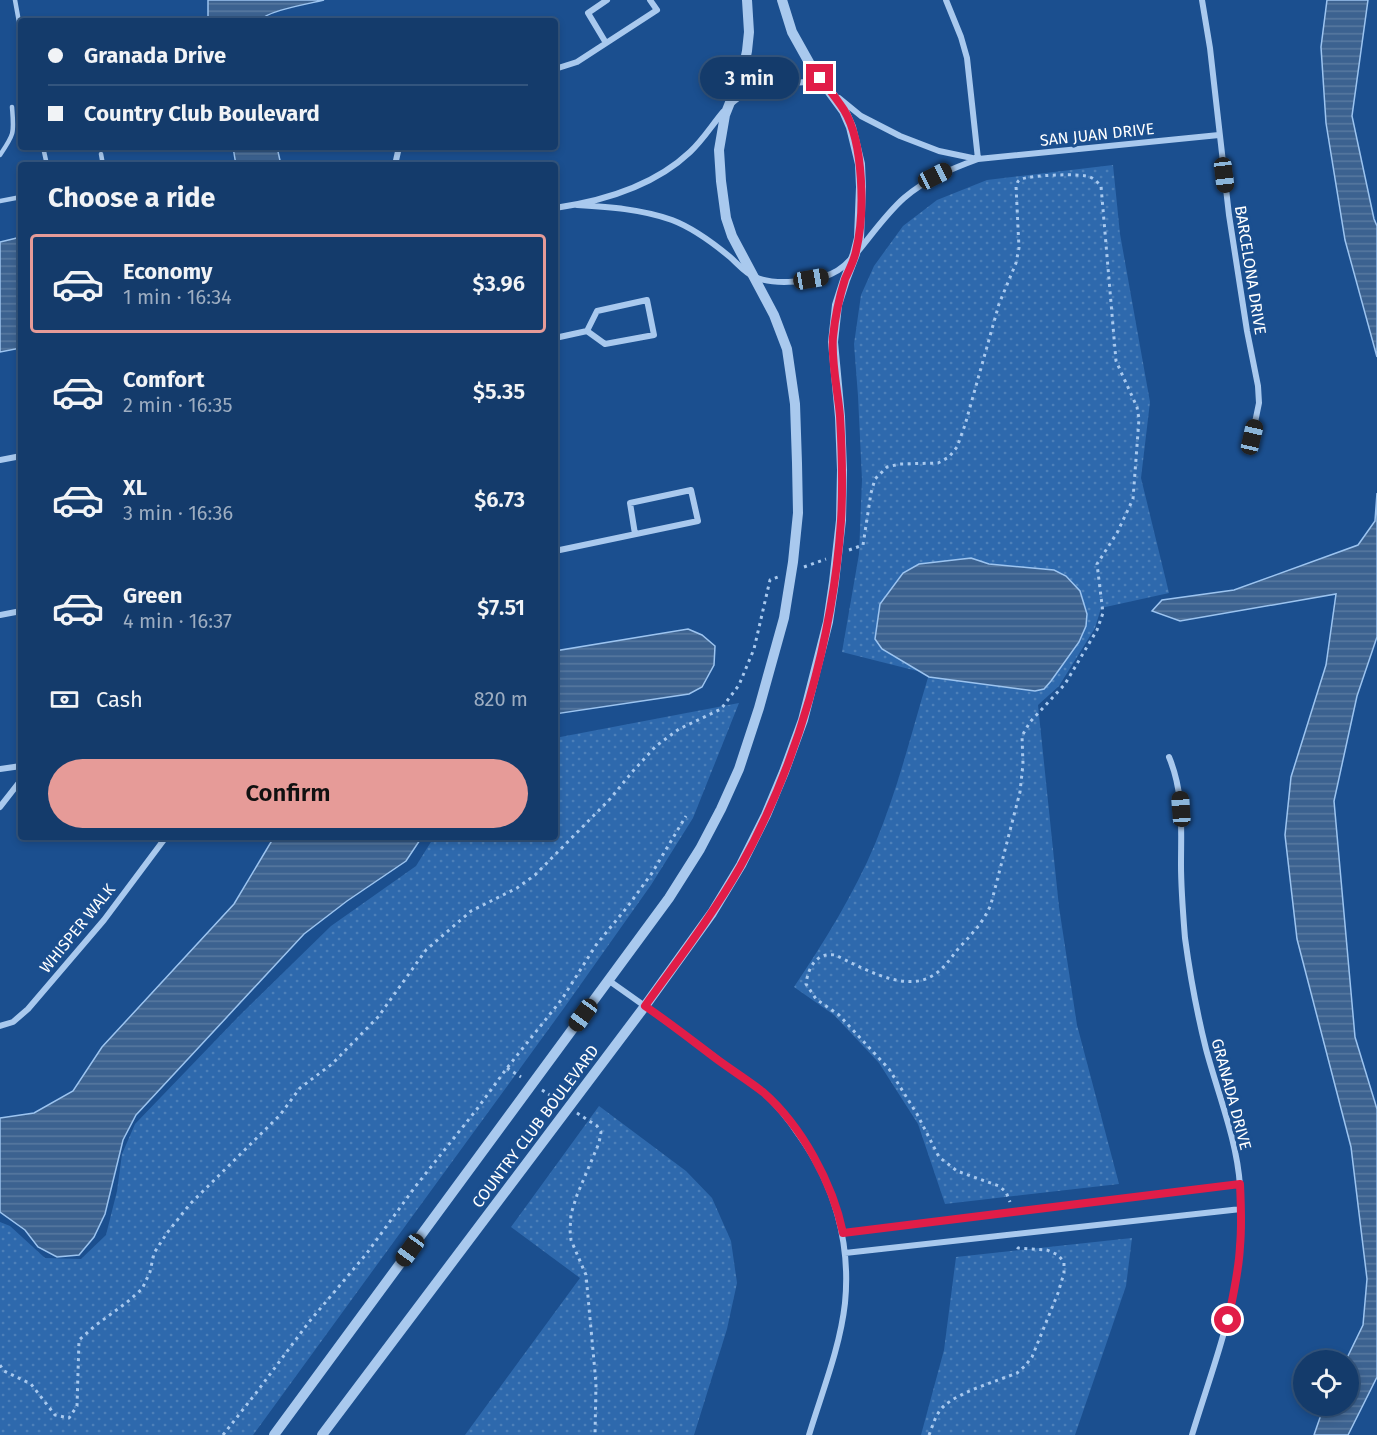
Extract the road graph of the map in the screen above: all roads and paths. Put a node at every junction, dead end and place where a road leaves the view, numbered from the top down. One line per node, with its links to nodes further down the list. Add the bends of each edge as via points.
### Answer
1 (15, 0): 8 (lane)
2 (608, 0): 9 (street, via 588,13)
3 (650, 0): 9 (street, via 657,10)
4 (747, 0): 12 (street, COUNTRY CLUB BOULEVARD, via 747,51)
5 (782, 0): 11 (street, COUNTRY CLUB BOULEVARD, via 792,32)
6 (947, 0): 17 (street, via 967,58)
7 (1202, 0): 14 (street, BARCELONA DRIVE)
8 (18, 18)
9 (606, 43): 10 (street, via 577,62)
10 (558, 68)
11 (830, 90): 12 (street, SAN JUAN DRIVE, via 807,82 775,84 746,92); 17 (street, SAN JUAN DRIVE, via 861,116 900,136 939,151); 23 (street, COUNTRY CLUB BOULEVARD, via 851,127 860,164 859,238)
12 (729, 105): 21 (street, SAN JUAN DRIVE, via 672,168 626,191); 24 (street, COUNTRY CLUB BOULEVARD, via 719,150 726,218)
13 (12, 107): 16 (lane, via 12,137)
14 (1219, 135): 17 (street, SAN JUAN DRIVE); 27 (street, BARCELONA DRIVE, via 1258,386)
15 (101, 154): 18 (lane)
16 (0, 155)
17 (978, 159): 23 (street, SAN JUAN DRIVE, via 935,176 904,198)
18 (102, 162)
19 (18, 198): 20 (lane)
20 (0, 201)
21 (577, 205): 22 (street, SAN JUAN DRIVE); 24 (street, SAN JUAN DRIVE, via 637,210 672,220 705,238)
22 (558, 208)
23 (855, 254): 24 (street, SAN JUAN DRIVE, via 844,267 823,277 789,281); 32 (street, COUNTRY CLUB BOULEVARD, via 837,305 833,342 842,470)
24 (753, 277): 33 (street, COUNTRY CLUB BOULEVARD, via 787,349 793,393 798,513)
25 (587, 331): 25 (street, via 605,344 654,335 647,300 597,311); 26 (street)
26 (558, 337)
27 (1252, 437)
28 (18, 457): 29 (street)
29 (0, 460)
30 (635, 534): 30 (street, via 630,503 691,490 698,521); 31 (street)
31 (558, 550)
32 (837, 554): 33 (path); 44 (street, COUNTRY CLUB BOULEVARD, via 817,668 784,772 741,865 712,913); 51 (path, via 863,545 875,479 887,467 938,463 957,447 999,304 1016,263 1018,180 1045,176 1095,179 1101,186 1116,361 1139,419 1133,499 1097,564 1103,613 1097,630 1065,684 1022,736 1023,774 1018,804 991,904 979,925 930,978 912,982 880,976 829,954 817,958 806,984 816,999 839,1015 889,1069 939,1157 957,1170 999,1186 1006,1192)
33 (792, 572): 43 (street, COUNTRY CLUB BOULEVARD, via 784,618 739,769 669,898); 55 (path, via 770,580 754,649 739,686 721,709 679,729 656,746 610,800 535,875 471,911 426,950 378,1017 332,1064 300,1088 280,1115 190,1204 154,1253 142,1289 79,1340 77,1406 69,1418 56,1415 31,1384 4,1371)
34 (18, 612): 35 (street)
35 (0, 615)
36 (1169, 757): 49 (street, GRANADA DRIVE, via 1180,792 1185,938 1206,1049)
37 (18, 766): 38 (street)
38 (0, 769)
39 (18, 784): 40 (street)
40 (0, 807)
41 (686, 816): 46 (path, via 652,873)
42 (164, 840): 45 (street, WHISPER WALK, via 104,920 28,1009 13,1022)
43 (609, 980): 44 (street); 47 (street, COUNTRY CLUB BOULEVARD)
44 (645, 1006): 48 (street, COUNTRY CLUB BOULEVARD); 52 (street, via 763,1093 783,1114 822,1172)
45 (0, 1026)
46 (507, 1068): 47 (path); 56 (path)
47 (532, 1084): 48 (path); 57 (street, COUNTRY CLUB BOULEVARD)
48 (568, 1107): 58 (street, COUNTRY CLUB BOULEVARD); 59 (path, via 601,1132 576,1195 570,1230 586,1275 596,1383)
49 (1240, 1184): 50 (street, GRANADA DRIVE); 51 (street)
50 (1241, 1209): 53 (street); 62 (street, GRANADA DRIVE, via 1240,1248 1228,1320)
51 (1010, 1213): 52 (street)
52 (843, 1233): 54 (street)
53 (1012, 1234): 54 (street); 61 (path, via 1018,1248 1047,1250 1064,1262 1046,1326 1025,1366 1017,1373 955,1397 942,1407)
54 (845, 1253): 60 (street, via 845,1305)
55 (0, 1365)
56 (223, 1435)
57 (274, 1435)
58 (322, 1435)
59 (595, 1435)
60 (809, 1435)
61 (929, 1435)
62 (1192, 1435)

